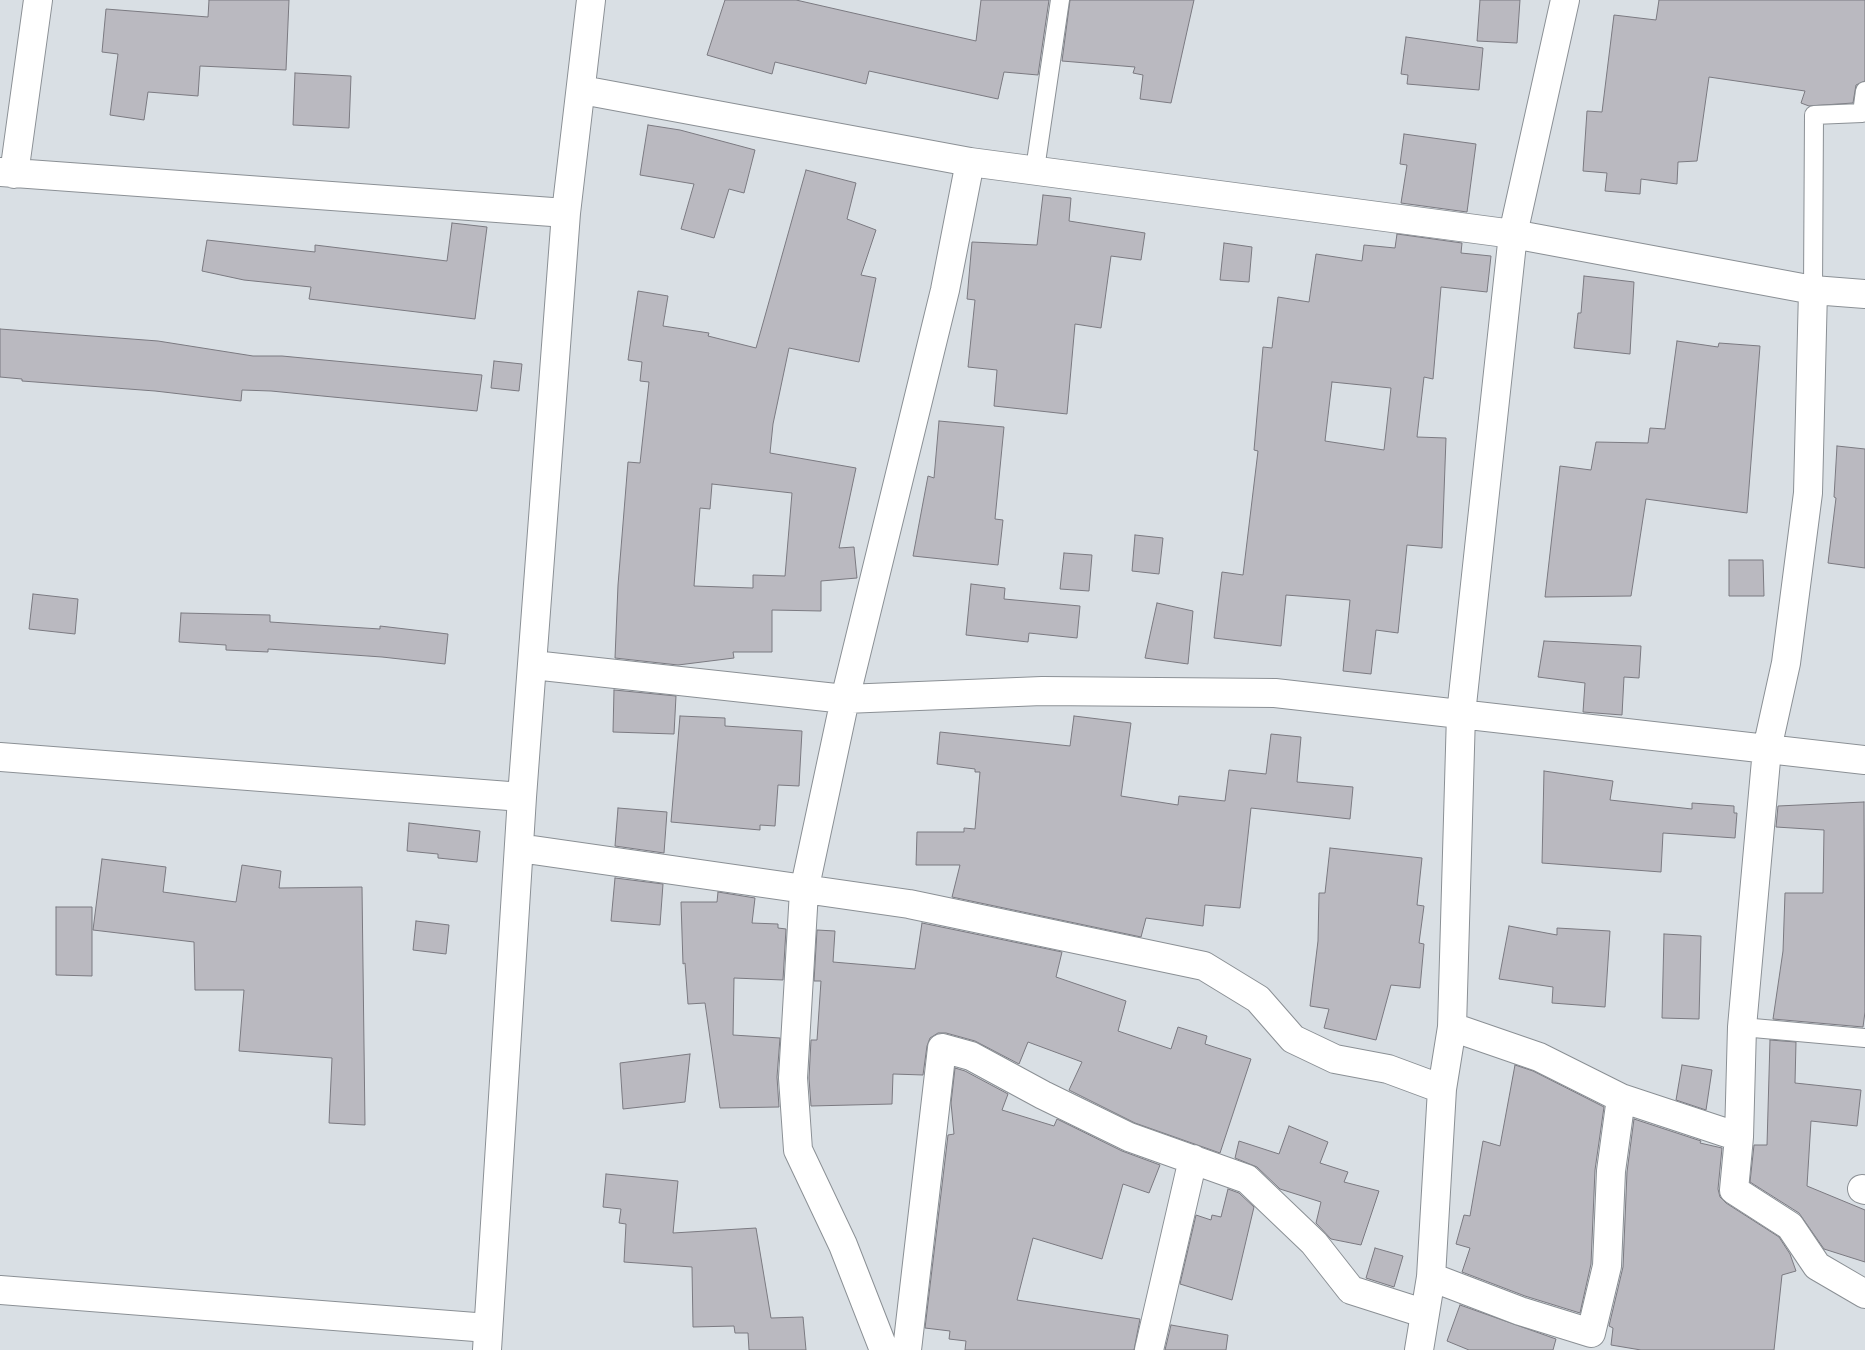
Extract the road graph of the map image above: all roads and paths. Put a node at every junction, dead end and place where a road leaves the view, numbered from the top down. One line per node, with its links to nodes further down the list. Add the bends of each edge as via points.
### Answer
1 (38, 0): 9 (street)
2 (591, 0): 5 (street)
3 (1060, 0): 8 (lane)
4 (1565, 0): 11 (street)
5 (582, 90): 7 (street); 10 (street)
6 (1865, 91): 12 (lane, via 1862,113 1814,115)
7 (970, 162): 8 (street); 15 (street, via 945,290)
8 (1035, 169): 11 (street)
9 (7, 173): 10 (street)
10 (566, 213): 14 (street)
11 (1513, 234): 12 (street); 16 (street)
12 (1813, 290): 13 (street); 17 (street, via 1808,493 1786,662)
13 (1865, 294)
14 (533, 665): 15 (street); 20 (street)
15 (844, 699): 16 (street, via 1042,691 1276,693); 22 (street)
16 (1462, 714): 17 (street); 24 (street)
17 (1767, 748): 19 (street); 23 (street)
18 (0, 756): 20 (street)
19 (1865, 760)
20 (522, 797): 21 (street)
21 (520, 848): 22 (street); 34 (street)
22 (804, 891): 26 (street, via 909,904 1204,966 1258,999 1293,1039 1335,1059 1388,1069); 36 (street, via 793,1078 798,1150 843,1245)
23 (1742, 1026): 25 (lane); 28 (street)
24 (1452, 1028): 26 (street); 27 (street, via 1539,1056)
25 (1865, 1038)
26 (1442, 1089): 30 (street)
27 (1621, 1098): 28 (street); 35 (street, via 1611,1172 1607,1266)
28 (1739, 1137): 32 (street, via 1734,1190 1790,1226 1817,1266)
29 (1193, 1159): 33 (street, via 1247,1179 1314,1243 1351,1290); 37 (street, via 1129,1136 1043,1096 971,1056 942,1048); 38 (street)
30 (1431, 1276): 33 (street); 35 (street)
31 (0, 1290): 34 (street)
32 (1865, 1294)
33 (1424, 1313): 39 (street)
34 (487, 1339)
35 (1589, 1342)
36 (884, 1350)
37 (907, 1350)
38 (1149, 1350)
39 (1419, 1350)

